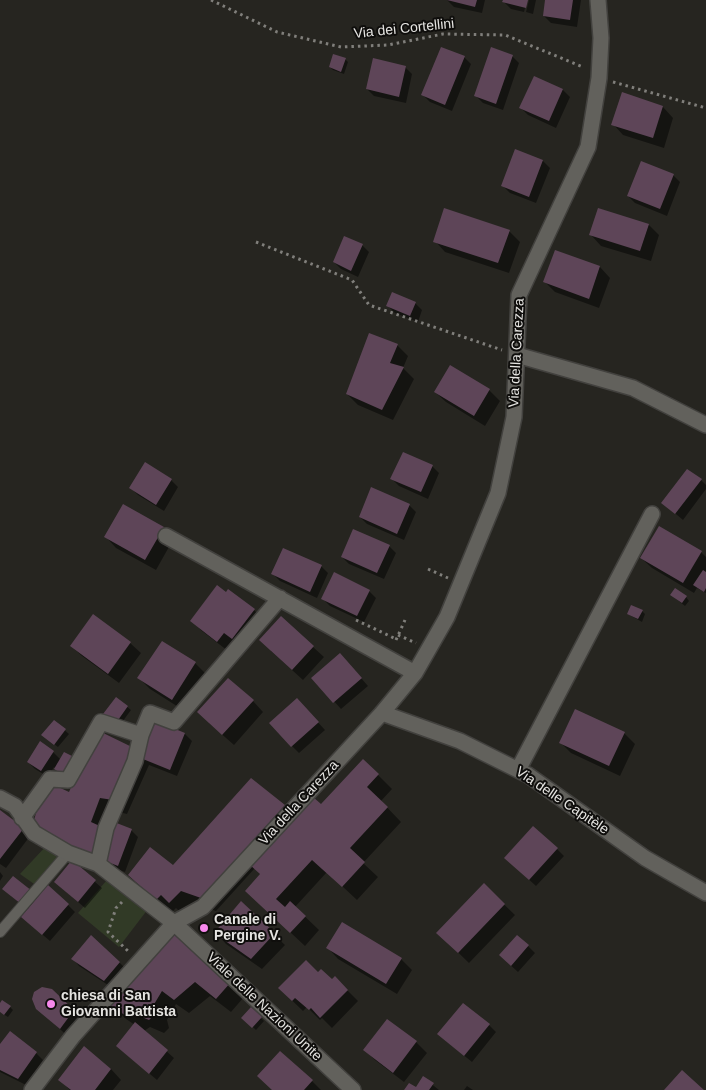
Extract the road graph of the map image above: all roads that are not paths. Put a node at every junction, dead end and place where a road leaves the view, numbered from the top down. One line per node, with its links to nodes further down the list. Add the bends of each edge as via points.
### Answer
1 (598, 0): 2 (street, Via della Carezza, via 601,38 588,147 519,295)
2 (516, 355): 3 (street, via 633,388); 7 (street, Via della Carezza, via 514,417 498,493 447,617)
3 (706, 425)
4 (652, 514): 10 (street)
5 (166, 536): 6 (street)
6 (280, 598): 7 (street); 9 (street, via 174,722 150,713)
7 (415, 672): 8 (street, Via della Carezza)
8 (382, 713): 10 (street, Via delle Capitèle, via 460,741); 16 (street, Via della Carezza, via 202,907)
9 (142, 734): 12 (street, via 101,722 68,780 50,779); 14 (street, via 136,761 106,828)
10 (518, 770): 15 (street, Via delle Capitèle, via 645,858)
11 (0, 798): 12 (street, Viale delle Nazioni Unite, via 15,806)
12 (22, 818): 13 (street, Viale delle Nazioni Unite, via 34,833)
13 (68, 853): 14 (street, Viale delle Nazioni Unite); 17 (lane)
14 (98, 864): 16 (street, Viale delle Nazioni Unite)
15 (706, 893)
16 (174, 923): 18 (street, Via della Carezza, via 73,1036); 19 (street, Viale delle Nazioni Unite)
17 (0, 932)
18 (32, 1090)
19 (353, 1090)

